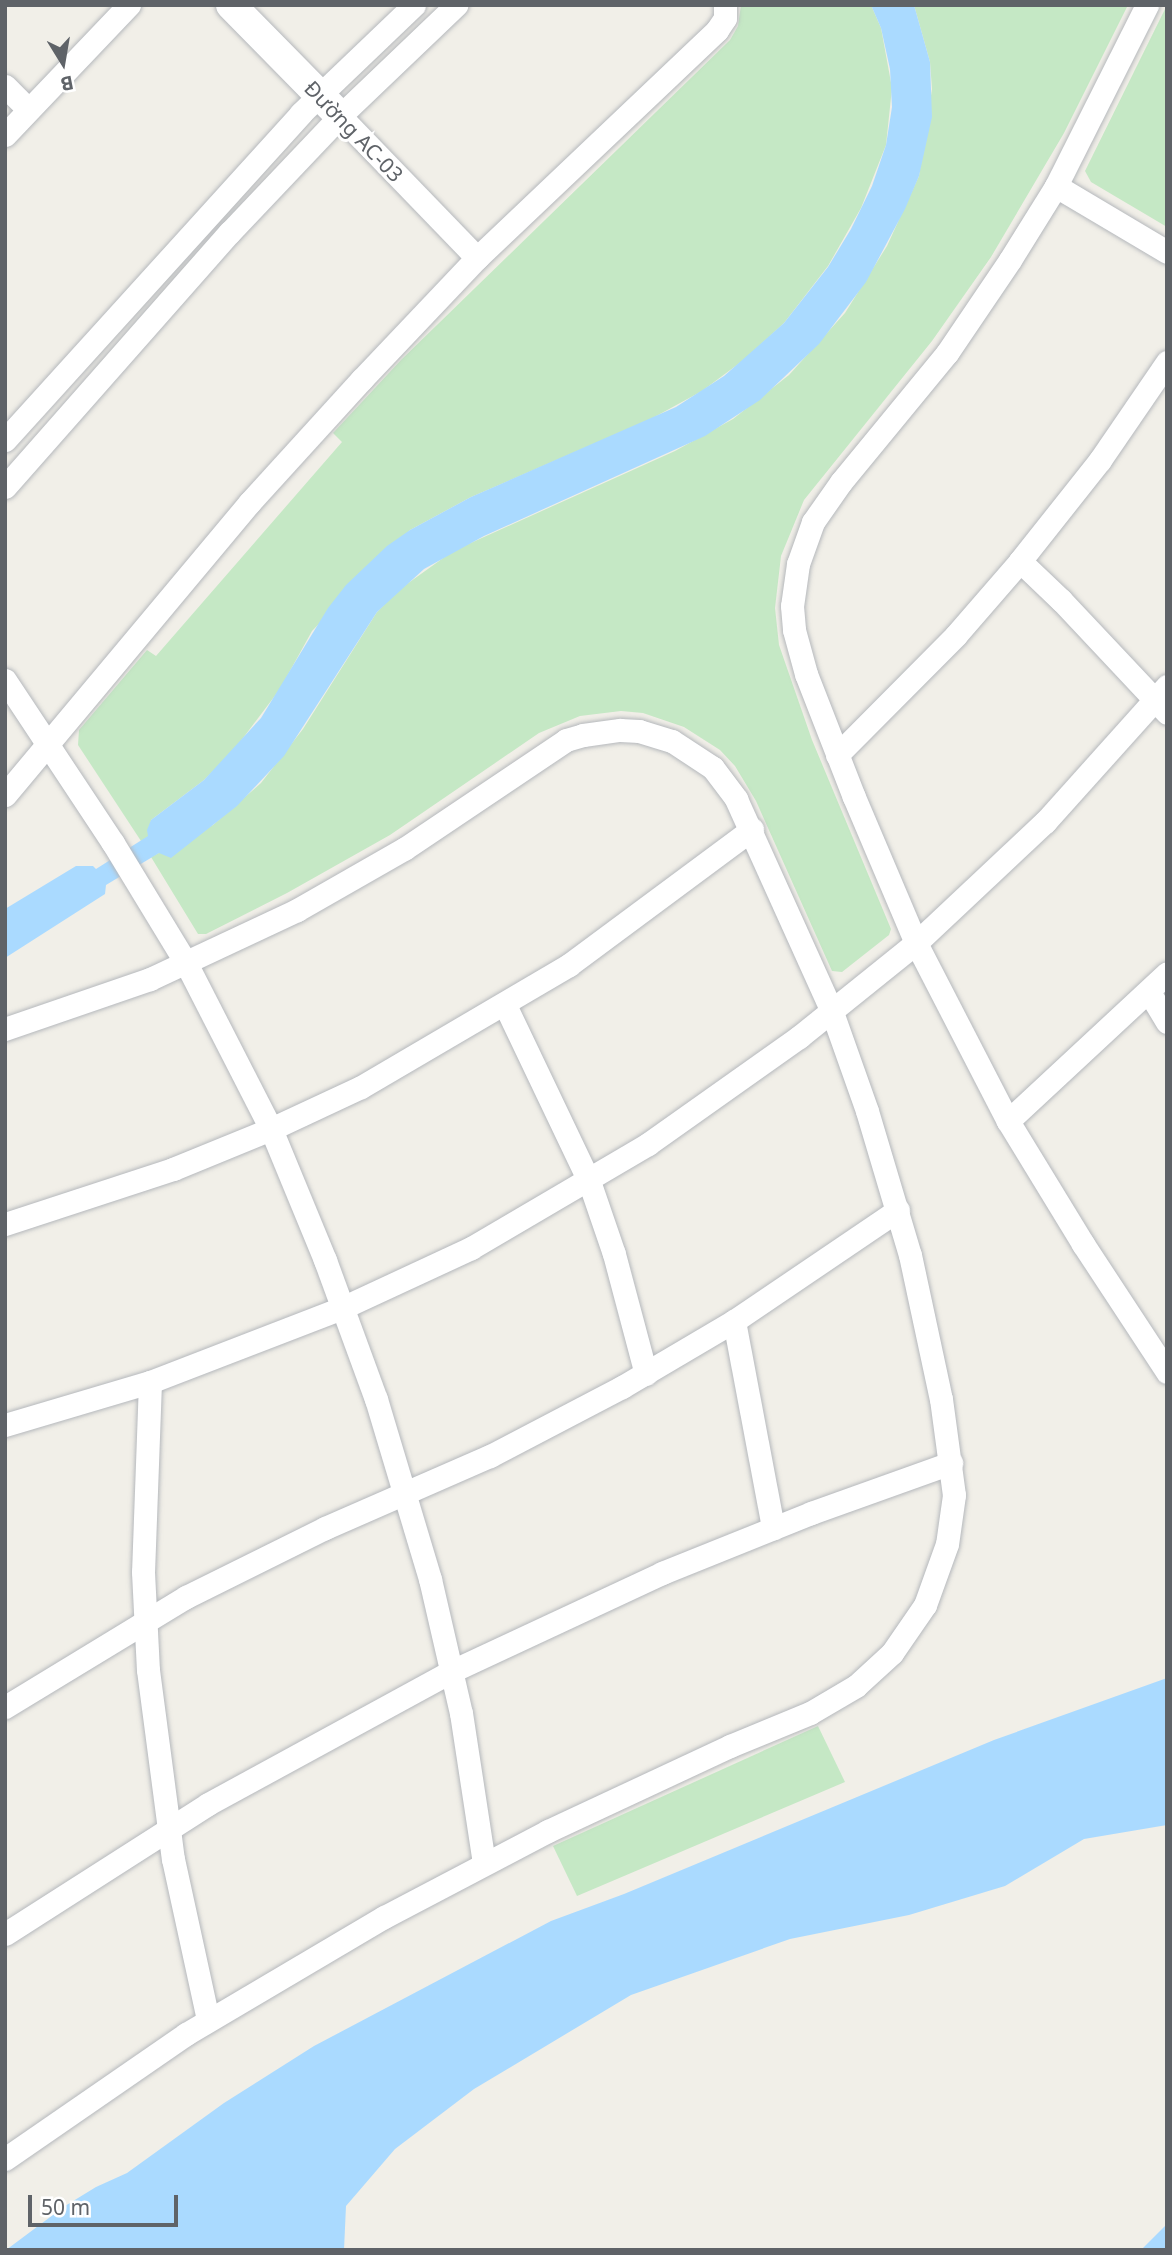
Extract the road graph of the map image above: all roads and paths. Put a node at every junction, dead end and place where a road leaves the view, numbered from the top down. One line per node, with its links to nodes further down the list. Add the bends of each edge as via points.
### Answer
1 (129, 5): 9 (street)
2 (231, 5): 8 (street, Đường AC-03)
3 (414, 5): 8 (street)
4 (456, 5): 8 (street)
5 (725, 5): 13 (street, via 725,18 717,30)
6 (1147, 5): 11 (street)
7 (5, 86): 9 (street)
8 (330, 105): 13 (street, Đường AC-03); 15 (street, via 120,310); 16 (street, via 159,311)
9 (28, 110): 10 (street)
10 (5, 135)
11 (1056, 186): 12 (street); 21 (street, via 947,353 825,502 803,544 794,585 794,629)
12 (1167, 252)
13 (477, 258): 20 (street, via 250,502)
14 (1167, 362): 17 (street, via 1100,460)
15 (5, 440)
16 (5, 486)
17 (1020, 561): 19 (street); 21 (street, via 947,644)
18 (5, 680): 20 (street)
19 (1163, 700): 24 (street, via 1045,822)
20 (48, 742): 22 (street); 25 (street)
21 (837, 755): 24 (street)
22 (5, 796)
23 (752, 829): 25 (street, via 725,782 687,748 639,731 583,734 544,754 372,869); 28 (street, via 644,912); 29 (street)
24 (916, 943): 29 (street); 32 (street)
25 (186, 963): 31 (street); 33 (street)
26 (1167, 973): 27 (street)
27 (1149, 992): 30 (street); 32 (street)
28 (505, 1005): 33 (street, via 401,1066); 34 (street)
29 (832, 1012): 34 (street, via 707,1104); 35 (street)
30 (1167, 1022)
31 (5, 1029)
32 (1008, 1121): 39 (street)
33 (271, 1129): 36 (street, via 113,1191); 37 (street)
34 (589, 1181): 37 (street, via 471,1248); 40 (street)
35 (898, 1210): 38 (street); 43 (street, via 928,1332)
36 (5, 1224)
37 (344, 1307): 41 (street); 44 (street)
38 (734, 1321): 40 (street); 45 (street)
39 (1167, 1372)
40 (646, 1374): 44 (street, via 541,1431)
41 (150, 1382): 42 (street); 46 (street)
42 (5, 1425)
43 (951, 1463): 45 (street); 50 (street, via 951,1526 938,1576 910,1629 869,1675 826,1705 670,1773)
44 (406, 1493): 46 (street, via 250,1565); 47 (street)
45 (773, 1528): 47 (street, via 609,1596)
46 (145, 1620): 48 (street); 49 (street)
47 (452, 1671): 49 (street); 50 (street)
48 (5, 1707)
49 (168, 1828): 51 (street); 52 (street)
50 (484, 1863): 52 (street)
51 (5, 1934)
52 (208, 2020): 53 (street)
53 (5, 2159)

